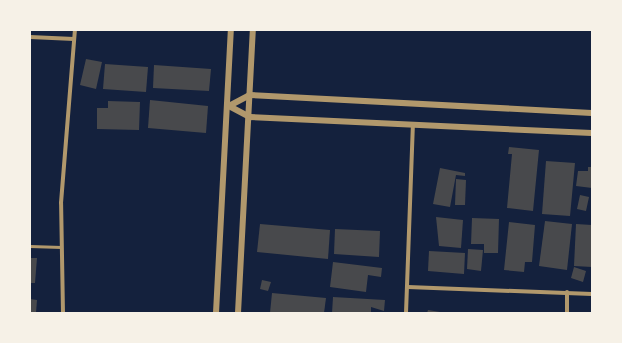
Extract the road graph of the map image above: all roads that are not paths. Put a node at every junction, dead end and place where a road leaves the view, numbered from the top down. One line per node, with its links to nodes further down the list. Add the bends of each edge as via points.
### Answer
1 (75, 30): 5 (street)
2 (231, 30): 7 (street)
3 (253, 30): 6 (street)
4 (30, 37): 5 (street)
5 (74, 39): 13 (street, via 61,203)
6 (250, 96): 7 (street); 8 (street); 9 (street)
7 (229, 106): 9 (street); 18 (street)
8 (592, 112)
9 (250, 117): 10 (street); 19 (street)
10 (413, 126): 11 (street); 14 (street)
11 (592, 133)
12 (30, 246): 13 (lane)
13 (62, 247): 17 (street)
14 (408, 287): 15 (street); 20 (street)
15 (567, 292): 16 (street); 21 (street)
16 (592, 294)
17 (63, 313)
18 (216, 313)
19 (238, 313)
20 (406, 313)
21 (567, 313)

